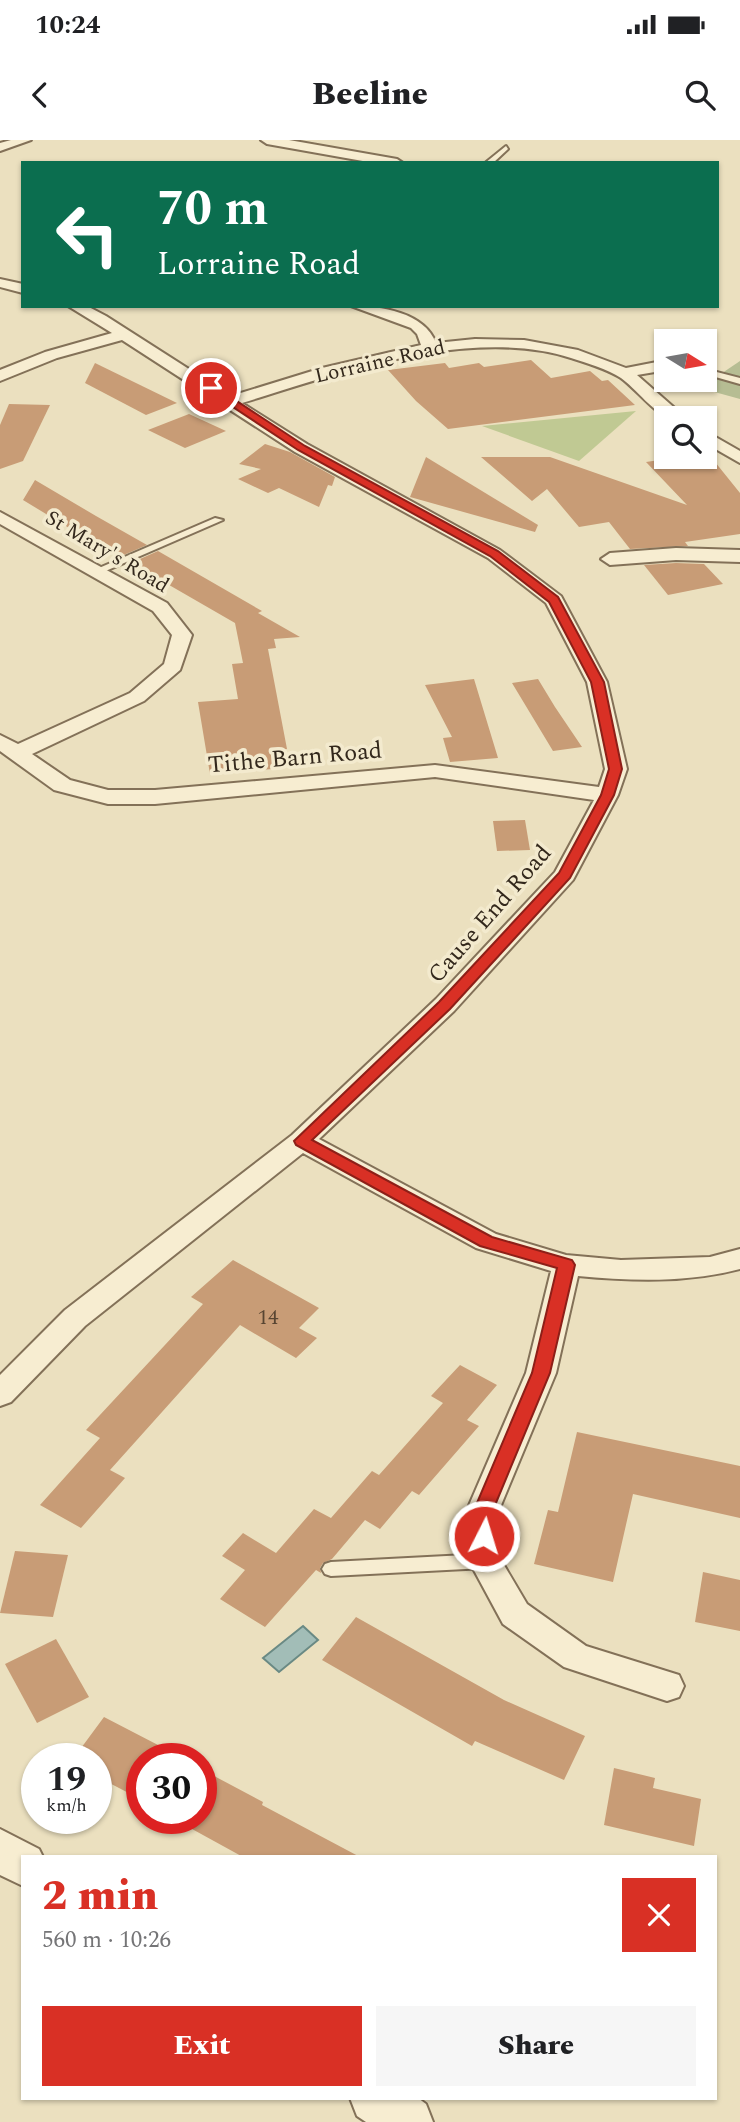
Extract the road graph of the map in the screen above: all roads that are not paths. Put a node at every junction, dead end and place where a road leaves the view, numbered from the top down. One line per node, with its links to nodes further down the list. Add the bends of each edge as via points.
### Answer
1 (26, 140): 4 (street)
2 (267, 140): 6 (street)
3 (352, 140): 6 (street)
4 (0, 147)
5 (506, 148): 8 (lane)
6 (335, 151): 7 (street)
7 (387, 161)
8 (490, 161)
9 (0, 284): 10 (street)
10 (21, 289)
11 (79, 308): 13 (street, Cause End Road)
12 (364, 308): 14 (street, via 416,325)
13 (125, 334): 18 (street, via 51,355); 20 (street, Cause End Road)
14 (430, 348): 16 (street, Lorraine Road, via 548,347); 20 (street, Lorraine Road)
15 (654, 367): 16 (street)
16 (623, 373): 21 (street, Lorraine Road)
17 (718, 374): 19 (lane)
18 (0, 376)
19 (740, 381)
20 (232, 401): 30 (street, Cause End Road, via 301,448 494,554 554,600 597,682 616,769)
21 (663, 406)
22 (717, 444): 23 (street)
23 (740, 458)
24 (0, 517): 28 (street, St Mary's Road)
25 (218, 520): 28 (lane)
26 (740, 556): 27 (street)
27 (610, 558)
28 (97, 571): 29 (street, St Mary's Road, via 160,607 182,635 173,666 137,696)
29 (8, 747): 30 (street, Tithe Barn Road, via 62,785 108,797 155,797 435,771)
30 (607, 795): 31 (street, Cause End Road, via 565,875 444,1005)
31 (302, 1141): 33 (street, via 486,1241); 34 (street, Cause End Road, via 75,1318)
32 (740, 1259): 33 (street, via 697,1268 621,1270)
33 (566, 1265): 35 (street, via 541,1373 483,1510)
34 (0, 1394)
35 (485, 1561): 36 (lane); 37 (street, via 514,1615 576,1657)
36 (331, 1569)
37 (667, 1686)
38 (0, 1850): 39 (street)
39 (21, 1863)
40 (378, 2100): 41 (street)
41 (408, 2122)

